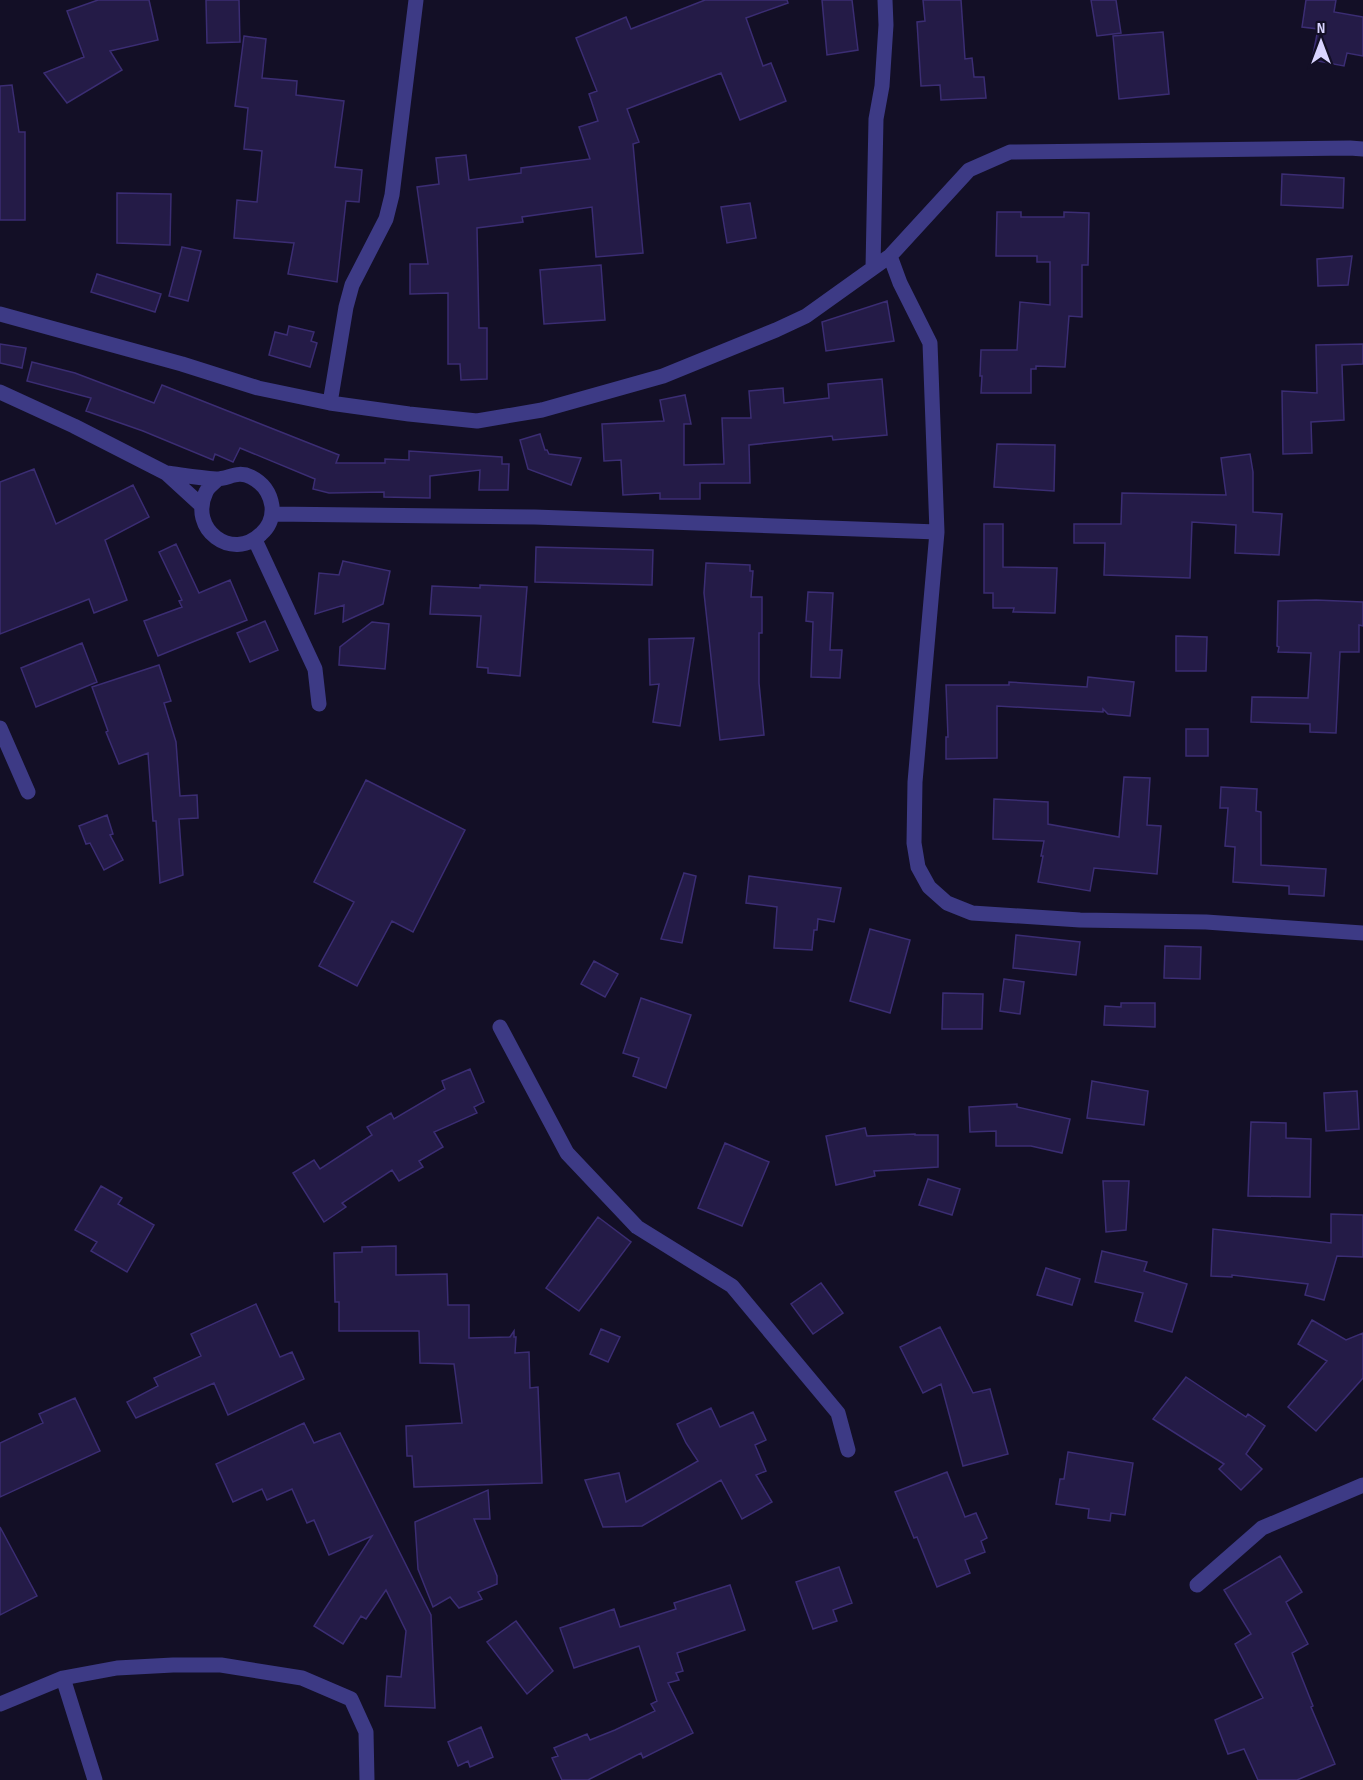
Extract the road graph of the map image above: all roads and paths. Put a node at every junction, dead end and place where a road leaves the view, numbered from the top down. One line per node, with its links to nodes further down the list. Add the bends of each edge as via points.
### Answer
1 (416, 0): 8 (street, via 392,195 386,219 352,285)
2 (885, 0): 5 (street, via 876,130)
3 (1363, 149): 4 (street, via 1010,152 969,170)
4 (890, 256): 5 (street); 13 (street, via 930,343)
5 (873, 268): 8 (street, via 806,316 776,330 663,376 542,410 477,421)
6 (0, 314): 8 (street, via 258,388)
7 (0, 392): 9 (street)
8 (330, 403)
9 (166, 473): 10 (street); 11 (street)
10 (218, 479): 11 (street, via 207,490); 12 (street, via 233,474 249,476 267,491)
11 (201, 505): 14 (street, via 203,521 211,534 225,543 240,545)
12 (273, 514): 13 (street, via 546,517); 14 (street, via 267,529)
13 (937, 532): 18 (street, via 915,782 914,843 918,867 947,903 972,913)
14 (255, 540): 15 (street, via 315,669)
15 (320, 704)
16 (0, 728): 17 (street)
17 (28, 792)
18 (1363, 933)
19 (500, 1027): 20 (street, via 567,1153 637,1227 732,1286 838,1413)
20 (848, 1450)
21 (1363, 1485): 22 (street, via 1262,1528)
22 (1197, 1585)
23 (63, 1678): 24 (street); 25 (street); 26 (street, via 117,1668 221,1665 302,1678 351,1699 366,1732)
24 (0, 1704)
25 (95, 1780)
26 (367, 1780)

